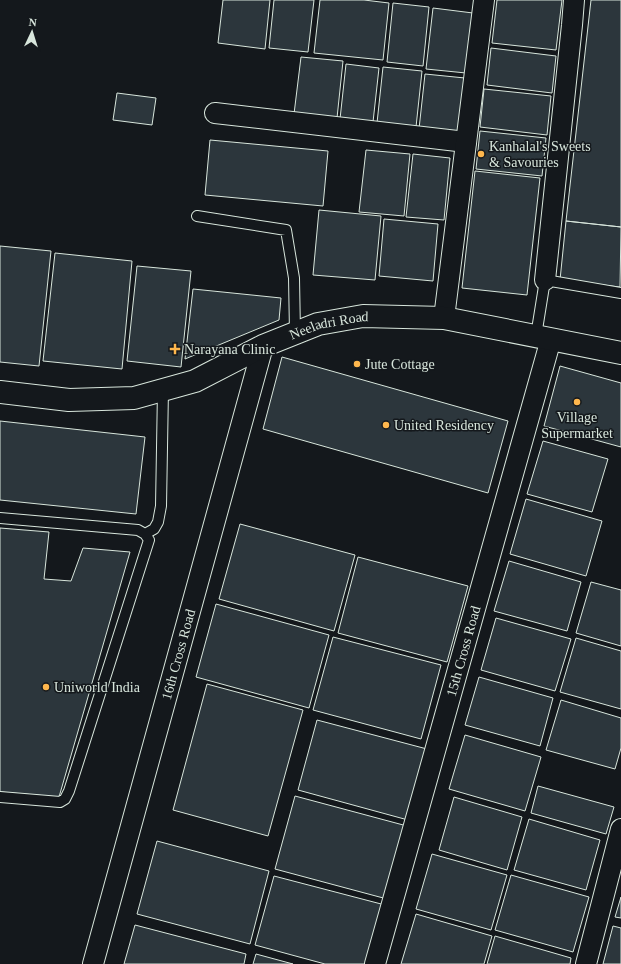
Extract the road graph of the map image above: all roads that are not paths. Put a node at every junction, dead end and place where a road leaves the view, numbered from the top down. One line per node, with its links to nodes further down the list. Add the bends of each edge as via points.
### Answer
1 (484, 0): 4 (street)
2 (574, 0): 6 (street)
3 (215, 114): 4 (street)
4 (466, 142): 8 (street)
5 (197, 216): 9 (lane, via 286,230 294,278)
6 (545, 280): 7 (lane); 10 (lane)
7 (621, 293)
8 (444, 318): 9 (main road, Neeladri Road, via 363,316 318,324); 10 (main road, Neeladri Road)
9 (295, 333): 11 (main road, Neeladri Road)
10 (543, 338): 12 (main road, Neeladri Road); 20 (street, 15th Cross Road)
11 (263, 346): 13 (main road, Neeladri Road, via 195,380); 19 (street, 16th Cross Road)
12 (621, 353)
13 (163, 389): 14 (main road, Neeladri Road, via 134,398 69,400); 16 (lane, via 161,506 158,522 154,529)
14 (0, 392)
15 (0, 518): 16 (lane, via 138,530)
16 (146, 534): 17 (lane, via 149,540 65,799 60,802)
17 (0, 797)
18 (621, 829): 21 (street)
19 (93, 964)
20 (375, 964)
21 (586, 964)

